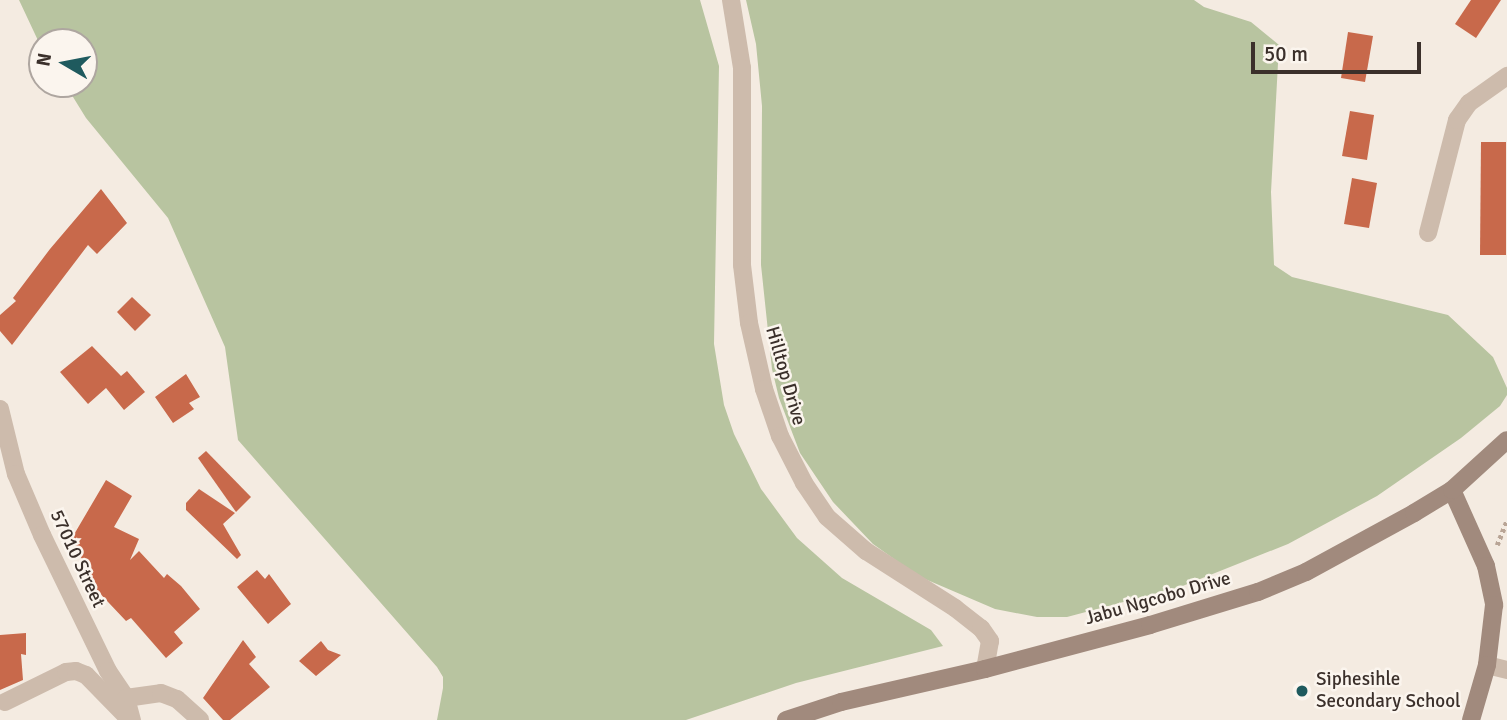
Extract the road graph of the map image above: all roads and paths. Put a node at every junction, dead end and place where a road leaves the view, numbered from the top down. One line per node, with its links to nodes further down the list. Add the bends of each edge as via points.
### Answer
1 (731, 0): 8 (street, Hilltop Drive, via 743,68 742,265 747,312 779,436 827,517 866,551 981,628 990,641)
2 (1507, 76): 3 (street, via 1469,103 1457,120)
3 (1428, 233)
4 (0, 409): 10 (street, 57010 Street, via 16,474 42,535 108,671)
5 (1507, 440): 6 (main road, Jabu Ngcobo Drive)
6 (1451, 490): 7 (main road, via 1486,566 1494,605); 8 (main road, Jabu Ngcobo Drive, via 1354,547 1258,592)
7 (1488, 664): 9 (street); 15 (main road)
8 (985, 669): 14 (main road, Jabu Ngcobo Drive, via 841,702)
9 (1507, 670)
10 (126, 698): 12 (street, 57010 Street); 13 (street, via 162,693 177,699)
11 (5, 702): 12 (street, via 76,671)
12 (131, 720)
13 (200, 720)
14 (786, 720)
15 (1471, 720)

